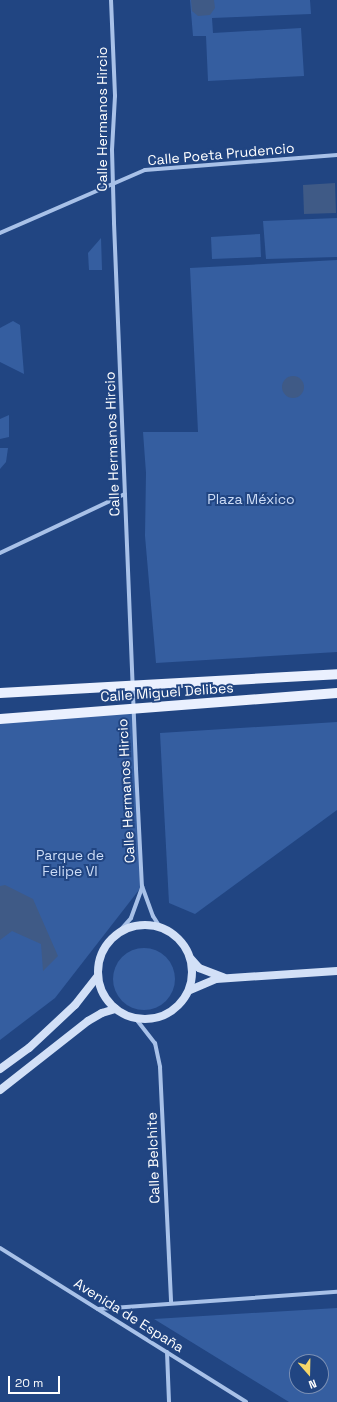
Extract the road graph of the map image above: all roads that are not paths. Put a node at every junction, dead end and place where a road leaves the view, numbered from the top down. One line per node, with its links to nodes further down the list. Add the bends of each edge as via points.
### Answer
1 (111, 0): 3 (street, Calle Hermanos Hircio, via 115,96)
2 (337, 155): 3 (street, Calle Poeta Prudencio, via 145,170)
3 (113, 182): 4 (street, Calle Poeta Prudencio); 5 (street, Calle Hermanos Hircio)
4 (0, 234)
5 (125, 494): 6 (street); 8 (street, Calle Hermanos Hircio)
6 (0, 554)
7 (337, 674): 8 (main road, Calle Miguel Delibes)
8 (132, 687): 9 (main road, Calle Miguel Delibes); 11 (street, Calle Hermanos Hircio)
9 (0, 693)
10 (337, 693): 11 (main road, Calle Miguel Delibes)
11 (133, 710): 12 (main road, Calle Miguel Delibes); 13 (street, Calle Hermanos Hircio)
12 (0, 719)
13 (142, 886): 14 (street, via 152,916); 15 (street, via 131,918)
14 (160, 927): 15 (main road, via 138,925); 16 (main road, via 178,938)
15 (115, 936): 18 (main road, via 101,954)
16 (191, 958): 19 (main road, via 199,968); 20 (main road, via 193,975)
17 (337, 971): 19 (main road)
18 (98, 976): 21 (main road, via 100,988); 23 (main road, via 76,1005 29,1048)
19 (228, 978): 20 (main road, via 204,982)
20 (190, 990): 22 (main road, via 181,1004 168,1015 152,1020)
21 (115, 1009): 22 (main road); 24 (main road, via 88,1021)
22 (136, 1019): 27 (street, Calle Belchite, via 155,1043 160,1067)
23 (0, 1069)
24 (0, 1090)
25 (0, 1248): 28 (street, Avenida de España)
26 (337, 1292): 27 (street)
27 (171, 1303): 28 (street)
28 (98, 1309): 29 (street, Avenida de España)
29 (167, 1352): 30 (street); 31 (street, Avenida de España)
30 (169, 1402)
31 (246, 1402)

